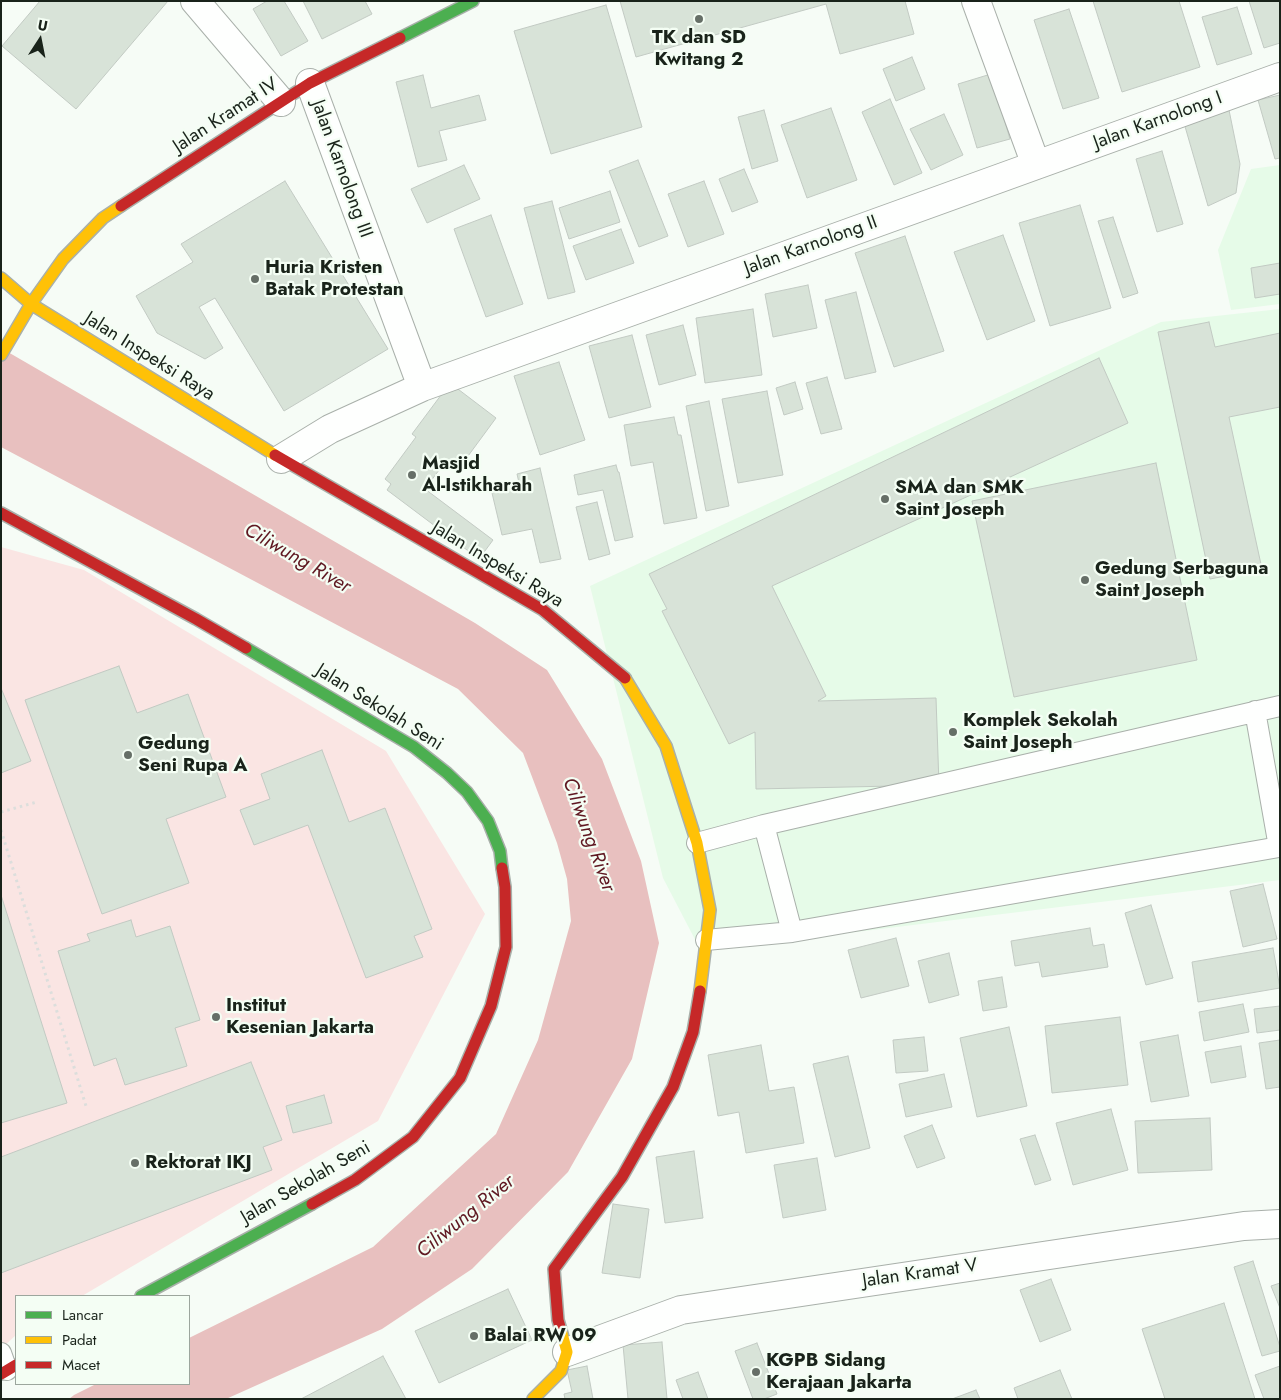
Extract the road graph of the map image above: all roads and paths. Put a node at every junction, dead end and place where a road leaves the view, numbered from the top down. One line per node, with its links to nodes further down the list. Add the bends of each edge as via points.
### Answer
1 (195, 1): 6 (street)
2 (473, 1): 5 (street, Jalan Kramat IV)
3 (976, 1): 7 (street)
4 (1280, 77): 7 (street, Jalan Karnolong I)
5 (310, 84): 6 (street, Jalan Kramat IV); 11 (street, Jalan Karnolong III)
6 (281, 102): 9 (street, Jalan Kramat IV, via 103,218 63,259)
7 (1036, 165): 11 (street, Jalan Karnolong II)
8 (1, 278): 9 (street, Jalan Inspeksi Raya)
9 (31, 304): 10 (street, Jalan Kramat IV); 12 (street, Jalan Inspeksi Raya)
10 (1, 355)
11 (422, 387): 12 (street, via 330,429)
12 (281, 459): 20 (street, Jalan Inspeksi Raya, via 543,610 626,679 666,746)
13 (1, 513): 25 (street, Jalan Sekolah Seni, via 196,619 414,747 467,792 488,821 500,851 505,887 506,947 491,1006 460,1078 419,1130 355,1180)
14 (1280, 706): 15 (lane)
15 (1256, 712): 18 (lane); 21 (lane, via 1279,848)
16 (37, 802): 17 (path)
17 (1, 812)
18 (764, 825): 20 (lane); 21 (lane)
19 (1, 830): 23 (path)
20 (697, 843): 22 (street, Jalan Inspeksi Raya, via 710,910)
21 (792, 932): 22 (lane)
22 (706, 940): 26 (street, Jalan Inspeksi Raya, via 693,1032 673,1086 622,1177 554,1268 558,1320)
23 (86, 1106)
24 (1280, 1224): 26 (street, Jalan Kramat V, via 1234,1228 681,1310)
25 (143, 1295)
26 (567, 1352): 27 (street, via 561,1371)
27 (533, 1399)

